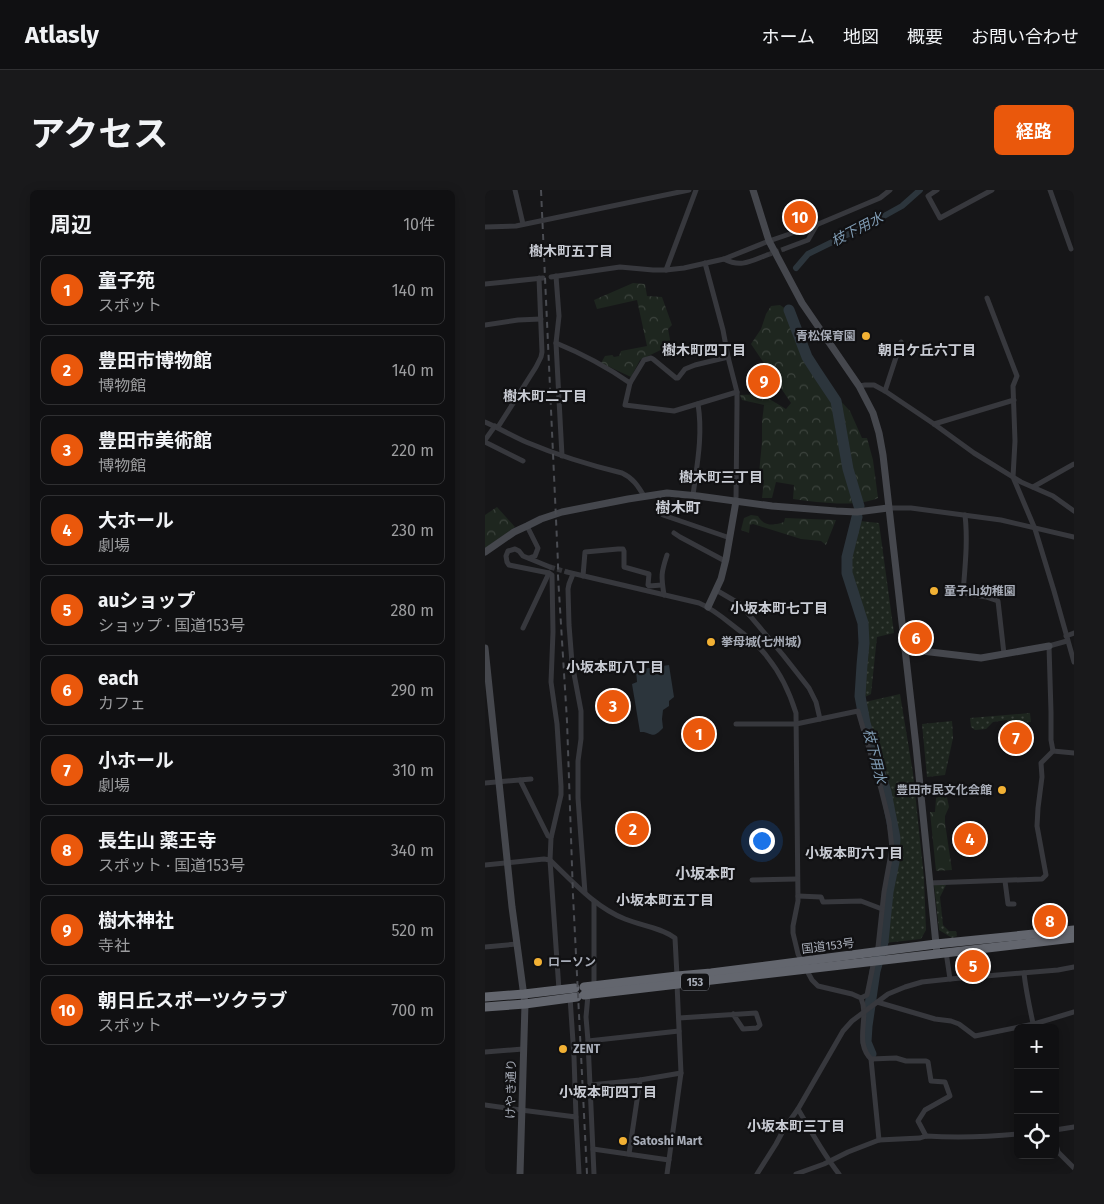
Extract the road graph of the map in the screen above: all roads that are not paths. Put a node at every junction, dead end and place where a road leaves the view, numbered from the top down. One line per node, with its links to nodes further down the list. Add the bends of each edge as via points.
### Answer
1 (515, 190): 9 (street)
2 (689, 190): 9 (street)
3 (696, 190): 18 (street)
4 (753, 190): 12 (street)
5 (890, 190): 10 (street, via 880,198)
6 (937, 190): 7 (street, via 929,196 940,218)
7 (992, 190)
8 (1050, 190): 14 (street)
9 (523, 224): 11 (street)
10 (816, 225): 12 (street); 13 (street, via 807,240)
11 (485, 226)
12 (769, 241): 16 (street); 27 (street, via 802,303)
13 (784, 249)
14 (1071, 249)
15 (767, 255): 16 (street, via 739,264)
16 (725, 259): 17 (street)
17 (705, 263): 18 (street); 25 (street)
18 (666, 270): 24 (street, via 620,267 553,276 559,316)
19 (485, 284): 21 (street, via 541,278)
20 (987, 298): 30 (street, via 1017,376 1013,386)
21 (541, 319): 22 (street); 34 (street, via 541,357)
22 (485, 325)
23 (901, 342): 28 (street)
24 (556, 343): 26 (street, via 597,362); 36 (street)
25 (728, 357): 26 (street, via 685,369 678,378 647,358); 29 (street)
26 (630, 383): 31 (street, via 625,405 671,412)
27 (859, 386): 28 (street, via 874,385); 45 (street, via 879,433)
28 (885, 391): 33 (street)
29 (737, 392): 31 (street); 44 (street)
30 (1014, 400): 33 (street); 39 (street)
31 (698, 404): 42 (street, via 699,456)
32 (485, 422): 34 (street)
33 (935, 424): 39 (street)
34 (497, 427): 35 (street); 36 (street)
35 (485, 441): 37 (street)
36 (562, 456): 43 (street, via 629,476)
37 (523, 461)
38 (1074, 464): 40 (street)
39 (1013, 478): 40 (street); 49 (street)
40 (1033, 487): 46 (street)
41 (658, 494): 42 (street); 43 (street); 52 (street, via 663,515)
42 (693, 495): 44 (street)
43 (644, 496): 48 (street, via 562,512)
44 (736, 501): 45 (street, via 857,512); 52 (street)
45 (888, 508): 47 (street); 71 (street)
46 (1074, 511)
47 (965, 515): 49 (street); 72 (street, via 963,593 998,601)
48 (527, 526): 53 (street); 55 (street, via 537,548 535,556)
49 (1035, 529): 51 (street); 68 (street)
50 (675, 533): 56 (street)
51 (1074, 537)
52 (730, 538): 56 (street)
53 (485, 552)
54 (667, 554): 62 (street)
55 (529, 558): 57 (street); 59 (street, via 515,549 508,551 506,560 509,565)
56 (725, 561): 63 (street)
57 (550, 567)
58 (567, 572): 60 (street)
59 (549, 573): 66 (street); 83 (street, via 552,575 551,682 561,786)
60 (573, 574): 61 (street); 91 (street, via 568,589 569,625 581,711 578,798)
61 (583, 576): 62 (street, via 585,552 623,549 624,567 649,574 649,586); 64 (street)
62 (662, 585): 64 (street)
63 (716, 590): 65 (street); 74 (street, via 740,604 783,655 809,688)
64 (664, 595): 65 (street)
65 (708, 607): 76 (street, via 767,656 793,703)
66 (523, 628)
67 (1074, 633): 68 (street)
68 (1066, 638): 69 (street); 73 (street)
69 (1049, 646): 72 (street); 77 (street)
70 (485, 648): 81 (street, けやき通り)
71 (905, 648): 72 (street, via 981,658); 90 (street)
72 (1004, 654)
73 (1074, 662)
74 (820, 719): 76 (street); 95 (street, via 858,711 889,821 892,848)
75 (736, 724): 76 (street)
76 (796, 724): 87 (street)
77 (1053, 751): 78 (street); 89 (street, via 1041,764 1037,808 1046,875 1042,879)
78 (1074, 753)
79 (531, 779): 80 (street)
80 (520, 780): 81 (street); 83 (street)
81 (499, 782): 82 (street); 85 (street, けやき通り)
82 (485, 783)
83 (551, 837): 84 (street)
84 (550, 860): 85 (street); 91 (street); 108 (street)
85 (508, 863): 86 (street); 98 (street, けやき通り)
86 (485, 865)
87 (797, 879): 88 (street); 92 (street)
88 (752, 880)
89 (1005, 881): 90 (street); 94 (street, via 1008,904)
90 (929, 883): 100 (street)
91 (585, 894): 93 (street)
92 (797, 896): 95 (street, via 821,897 823,902 861,901); 102 (street, via 793,926 797,954)
93 (594, 901): 106 (street, via 625,920 675,938); 107 (street)
94 (1014, 904)
95 (882, 909): 101 (street)
96 (1074, 930): 100 (highway, 国道153号 / 153)
97 (1074, 938): 100 (highway, 国道153号 / 153)
98 (517, 944): 99 (street); 112 (street, けやき通り)
99 (485, 947)
100 (940, 950): 101 (highway, 国道153号 / 153); 105 (street)
101 (879, 957): 102 (highway, 国道153号 / 153); 111 (street, via 867,994)
102 (804, 965): 106 (highway, 国道153号 / 153, via 711,973); 111 (street, via 818,986)
103 (1074, 966): 104 (street)
104 (1024, 973): 105 (street); 119 (street)
105 (950, 979): 113 (street, via 905,987)
106 (677, 980): 107 (highway, 国道153号 / 153); 109 (highway, 国道153号 / 153); 118 (street)
107 (594, 986): 109 (highway, 国道153号 / 153)
108 (559, 990): 109 (highway, 国道153号 / 153); 112 (highway, 国道153号 / 153)
109 (580, 993): 112 (highway, 国道153号 / 153); 123 (street); 133 (street, via 574,1056)
110 (485, 997): 112 (highway, 国道153号 / 153)
111 (861, 998): 115 (street)
112 (524, 999): 114 (highway, 国道153号 / 153); 124 (street, けやき通り)
113 (875, 1003): 115 (street); 121 (street, via 951,1021 975,1036)
114 (485, 1007)
115 (863, 1012): 126 (street, via 862,1044); 131 (street, via 843,1031)
116 (1074, 1012): 120 (street)
117 (733, 1014): 117 (street, via 756,1013 761,1025 743,1029); 118 (street)
118 (679, 1018): 122 (street)
119 (1034, 1024)
120 (1040, 1024)
121 (1014, 1029)
122 (679, 1031): 123 (street); 127 (street)
123 (588, 1041): 129 (street)
124 (523, 1049): 125 (street); 132 (street, けやき通り)
125 (485, 1052)
126 (871, 1060): 137 (street, via 926,1061 931,1081 945,1082 950,1096 925,1110 918,1121); 138 (street)
127 (681, 1073): 128 (street); 142 (street)
128 (640, 1080): 129 (street); 141 (street)
129 (590, 1085): 139 (street)
130 (485, 1105): 132 (street)
131 (798, 1109): 143 (street); 149 (street)
132 (522, 1110): 133 (street); 145 (street, けやき通り)
133 (576, 1117): 146 (street)
134 (1074, 1127): 135 (street)
135 (1059, 1129)
136 (1014, 1134): 137 (street, via 975,1138)
137 (926, 1136): 138 (street)
138 (879, 1140): 143 (street)
139 (593, 1150): 141 (street); 147 (street)
140 (1059, 1153): 144 (street)
141 (629, 1154): 142 (street)
142 (669, 1160): 148 (street)
143 (829, 1162): 150 (street); 151 (street)
144 (1074, 1168)
145 (520, 1174)
146 (579, 1174)
147 (594, 1174)
148 (667, 1174)
149 (757, 1174)
150 (796, 1174)
151 (839, 1174)

